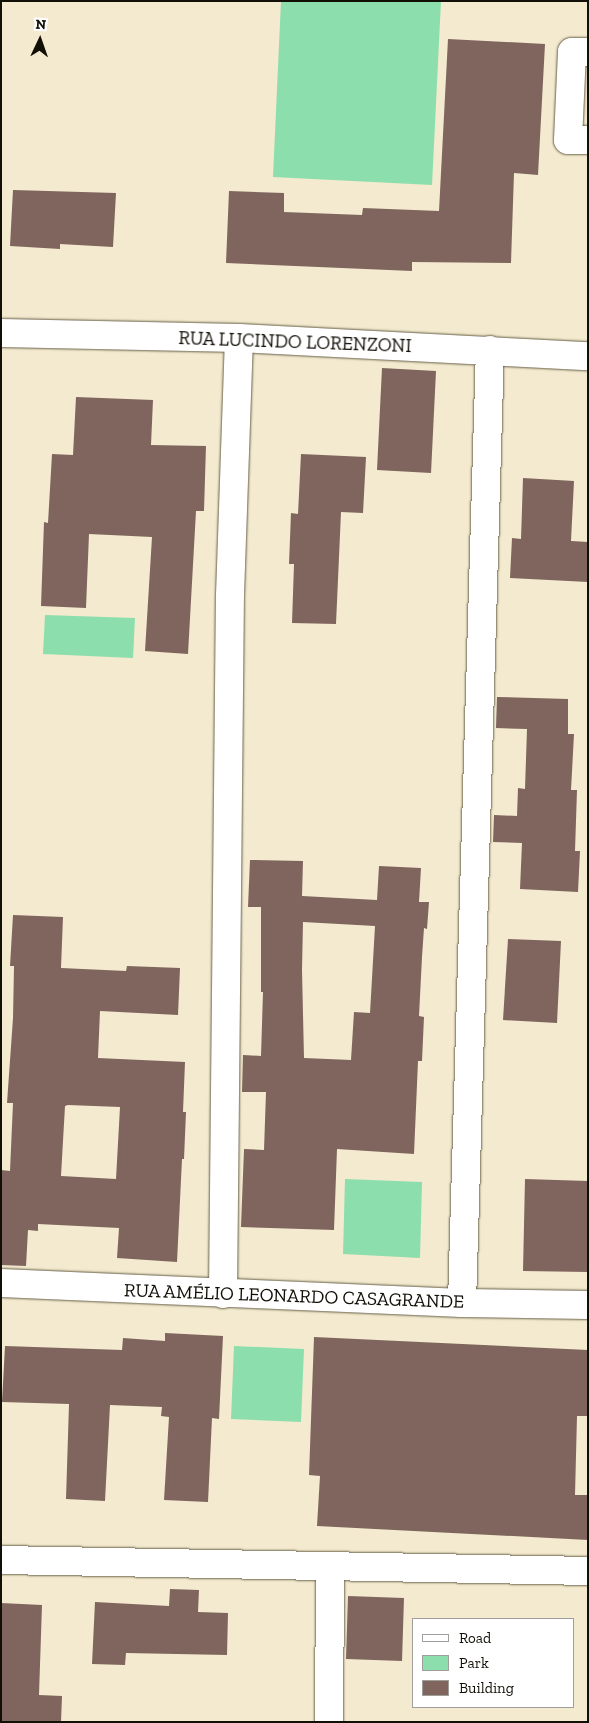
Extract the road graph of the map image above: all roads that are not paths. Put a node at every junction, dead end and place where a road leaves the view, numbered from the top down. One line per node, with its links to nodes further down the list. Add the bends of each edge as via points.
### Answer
1 (588, 52): 2 (street, via 572,52 568,140)
2 (588, 140)
3 (1, 333): 4 (street, RUA LUCINDO LORENZONI)
4 (239, 338): 5 (street, RUA LUCINDO LORENZONI); 8 (street, via 230,595)
5 (490, 350): 6 (street, RUA LUCINDO LORENZONI); 9 (street)
6 (588, 356)
7 (1, 1283): 8 (street, RUA AMÉLIO LEONARDO CASAGRANDE)
8 (223, 1294): 9 (street, RUA AMÉLIO LEONARDO CASAGRANDE)
9 (462, 1303): 10 (street, RUA AMÉLIO LEONARDO CASAGRANDE)
10 (588, 1305)
11 (1, 1560): 12 (street)
12 (330, 1566): 13 (street); 14 (street)
13 (588, 1571)
14 (329, 1722)

